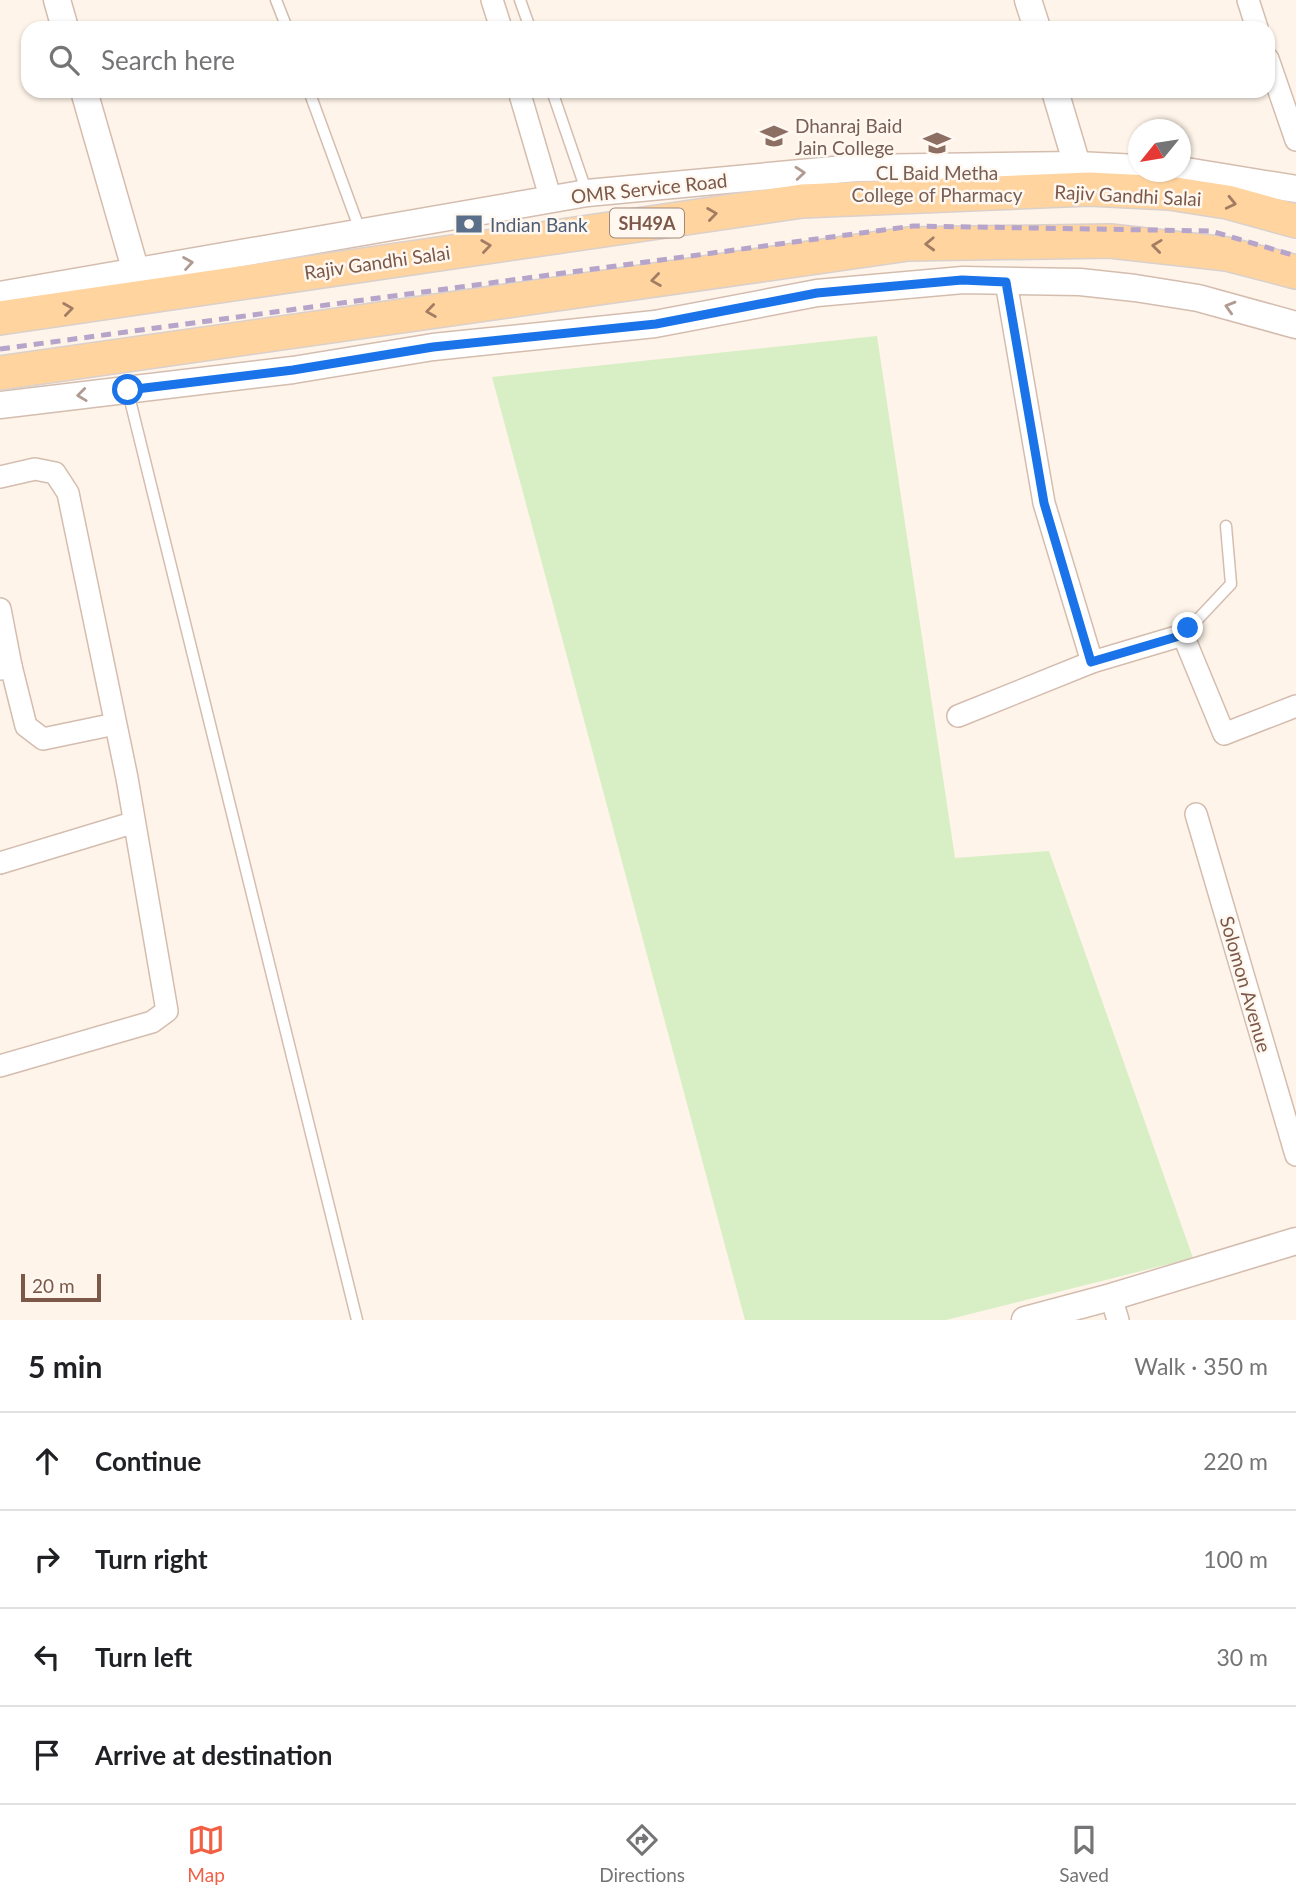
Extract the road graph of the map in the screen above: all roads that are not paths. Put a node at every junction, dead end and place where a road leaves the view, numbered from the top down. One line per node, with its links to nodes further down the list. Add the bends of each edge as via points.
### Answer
1 (57, 0): 6 (street)
2 (276, 0): 7 (lane)
3 (492, 0): 8 (street)
4 (520, 0): 9 (lane)
5 (1248, 0): 10 (street)
6 (63, 21)
7 (284, 21)
8 (499, 21)
9 (528, 21)
10 (1255, 21)
11 (1275, 80): 17 (street)
12 (86, 98): 28 (street)
13 (312, 98): 25 (lane)
14 (521, 98): 23 (street)
15 (554, 98): 22 (lane)
16 (1057, 98): 18 (street)
17 (1296, 141)
18 (1077, 165): 19 (street, OMR Service Road); 22 (street, OMR Service Road, one-way to 18, via 855,168)
19 (1128, 167)
20 (1191, 172): 21 (street)
21 (1296, 190)
22 (587, 193): 23 (street, OMR Service Road)
23 (551, 200): 25 (street, OMR Service Road)
24 (1296, 221): 28 (main road, Rajiv Gandhi Salai / SH49A, one-way to 24, via 802,201 941,192 1089,189 1169,193 1227,202)
25 (362, 234): 28 (street, OMR Service Road, one-way to 25)
26 (1296, 272): 32 (main road, one-way to 32, via 1227,254 1110,241 908,244)
27 (1006, 282): 31 (street, one-way to 27, via 1198,298 1135,288); 33 (street, via 962,280 817,293 656,324 433,347); 39 (street, via 1044,503)
28 (137, 285): 29 (street, OMR Service Road); 30 (main road, Rajiv Gandhi Salai / SH49A, one-way to 28)
29 (0, 295)
30 (0, 318)
31 (1296, 325)
32 (0, 373)
33 (128, 390): 34 (street, one-way to 34); 51 (lane)
34 (0, 405)
35 (0, 477): 43 (street, via 35,469 55,473 68,493)
36 (1226, 526): 38 (lane, via 1231,584)
37 (0, 609): 40 (street)
38 (1183, 635): 39 (street); 41 (street, via 1224,734)
39 (1091, 662): 42 (street)
40 (5, 668): 43 (street, via 26,726 43,740)
41 (1296, 706)
42 (958, 716)
43 (115, 724): 45 (street)
44 (1196, 814): 48 (street, Solomon Avenue)
45 (132, 823): 46 (street); 47 (street, via 167,1011 152,1022)
46 (0, 863)
47 (0, 1066)
48 (1296, 1155)
49 (1296, 1241): 50 (street)
50 (1114, 1309): 52 (street)
51 (357, 1320)
52 (1025, 1320)

